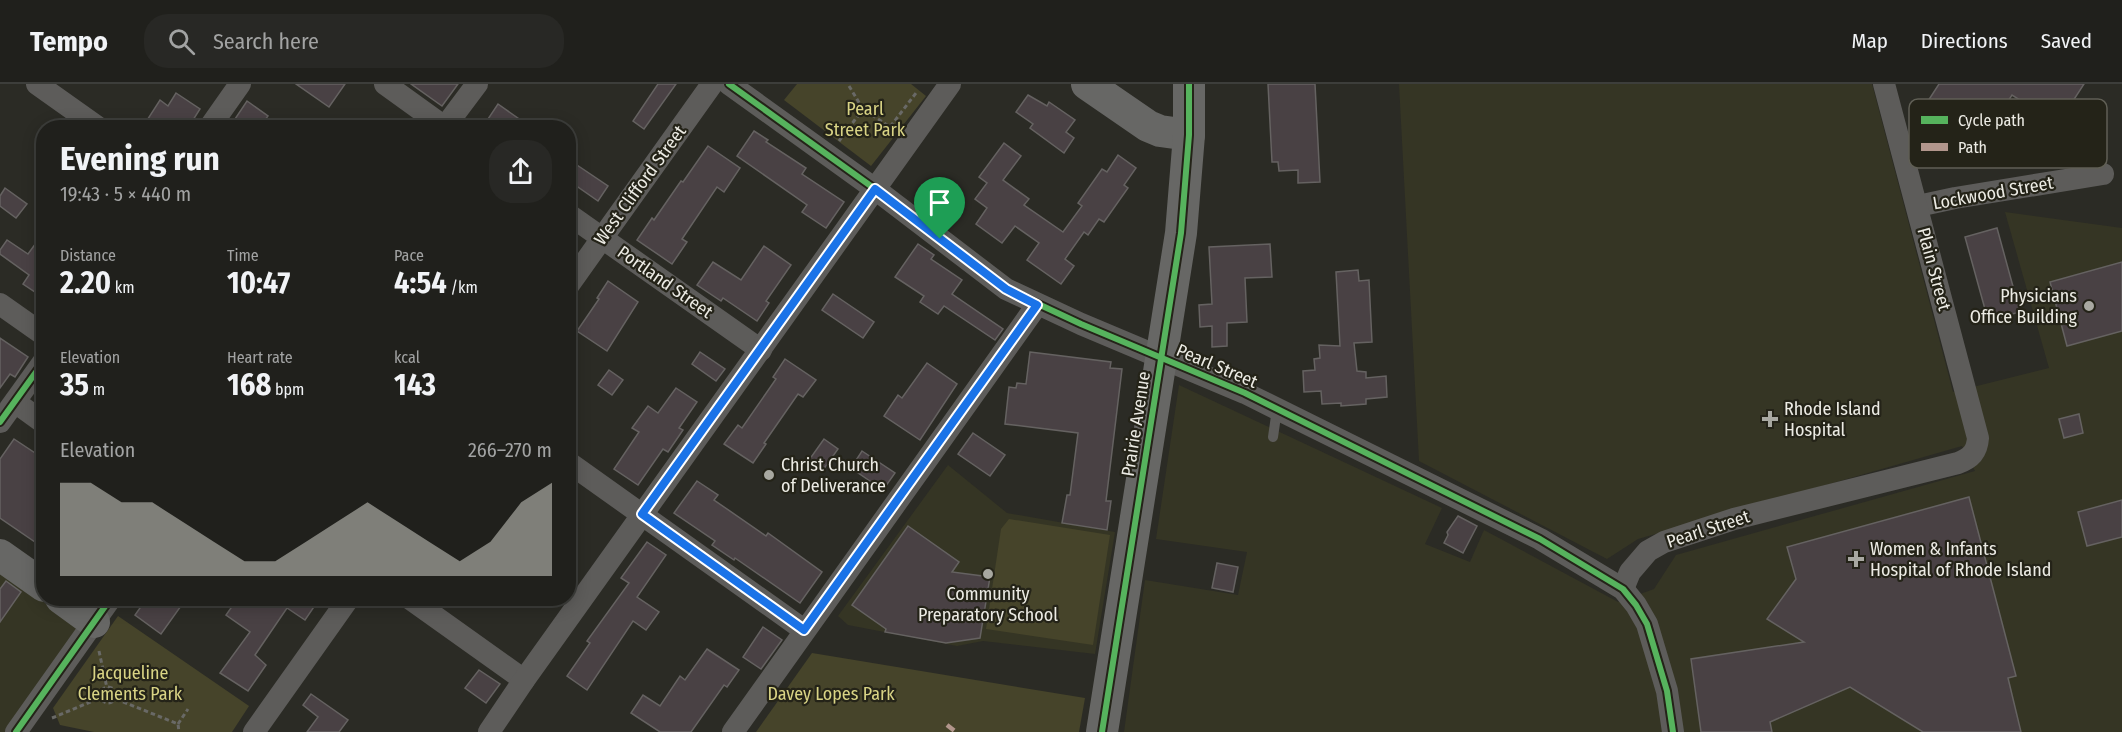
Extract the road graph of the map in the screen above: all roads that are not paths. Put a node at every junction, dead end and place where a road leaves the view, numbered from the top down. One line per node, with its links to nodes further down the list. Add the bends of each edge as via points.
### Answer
1 (37, 84): 11 (street)
2 (240, 84): 12 (street)
3 (385, 84): 13 (street)
4 (477, 84): 14 (street)
5 (712, 84): 20 (street, West Clifford Street)
6 (729, 84): 17 (street, Pearl Street)
7 (950, 84): 17 (street)
8 (1087, 84): 15 (street, via 1148,126)
9 (1189, 84): 15 (street, Prairie Avenue)
10 (1884, 84): 18 (street, Plain Street)
11 (88, 120)
12 (215, 120)
13 (435, 120)
14 (450, 120)
15 (1189, 135): 26 (street, Prairie Avenue, via 1181,233)
16 (2103, 174): 18 (street, Lockwood Street)
17 (875, 189): 23 (street, Pearl Street, via 1006,289); 25 (street)
18 (1918, 206): 33 (street, Plain Street, via 1978,438)
19 (576, 219): 20 (street, Portland Street)
20 (602, 237): 21 (street, West Clifford Street); 25 (street, Portland Street)
21 (576, 274)
22 (0, 304): 24 (street)
23 (1037, 305): 26 (street, Pearl Street); 43 (street)
24 (36, 329)
25 (761, 350): 35 (street)
26 (1161, 359): 29 (street, Pearl Street); 49 (street, Prairie Avenue)
27 (36, 372): 28 (street)
28 (15, 402): 30 (street); 31 (street)
29 (1277, 409): 32 (lane); 38 (street, Pearl Street, via 1540,539)
30 (36, 417)
31 (0, 422)
32 (1273, 437)
33 (1973, 454): 38 (street, Pearl Street, via 1958,463 1734,519 1664,542 1648,551 1630,572)
34 (576, 468): 35 (street)
35 (642, 514): 43 (street); 44 (street)
36 (0, 555): 37 (street)
37 (36, 580)
38 (1623, 589): 50 (street, via 1647,624 1667,691)
39 (75, 606): 42 (street)
40 (343, 606): 46 (street)
41 (420, 606): 44 (street)
42 (101, 622): 45 (street)
43 (804, 630): 48 (street)
44 (524, 680): 47 (street)
45 (16, 732)
46 (254, 732)
47 (489, 732)
48 (733, 732)
49 (1102, 732)
50 (1673, 732)

